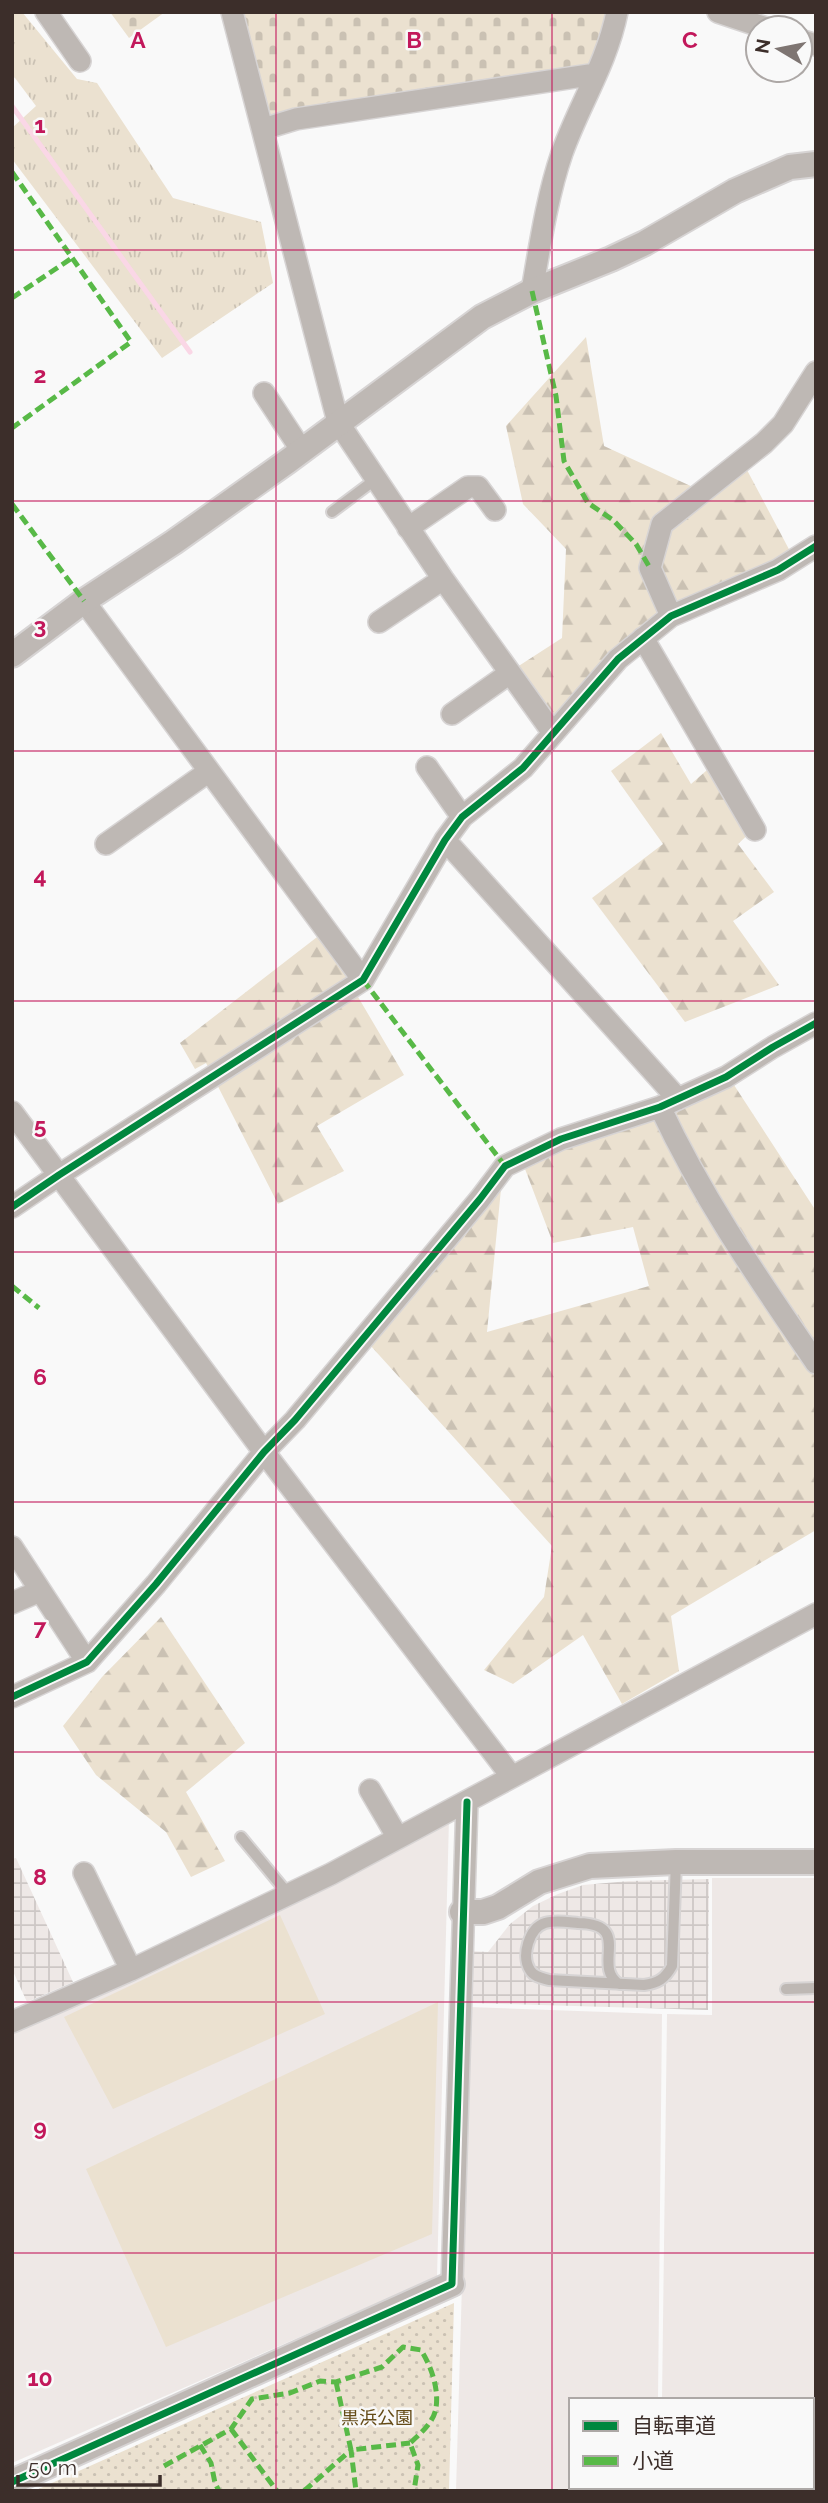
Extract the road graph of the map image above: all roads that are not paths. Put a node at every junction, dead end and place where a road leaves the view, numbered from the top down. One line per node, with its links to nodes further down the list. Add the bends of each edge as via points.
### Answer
1 (46, 12): 4 (street)
2 (232, 12): 6 (street)
3 (617, 12): 5 (street, via 612,40)
4 (80, 61)
5 (596, 74): 6 (street, via 307,117); 8 (street, via 562,153)
6 (263, 129): 11 (street)
7 (816, 164): 8 (street, via 790,167 735,191 645,243)
8 (532, 291): 11 (street, via 482,317)
9 (816, 372): 20 (street, via 783,424 764,443 662,524 650,568)
10 (264, 393): 12 (street)
11 (338, 422): 12 (street); 13 (street)
12 (295, 456): 19 (street)
13 (376, 479): 15 (lane); 16 (street)
14 (495, 510): 16 (street, via 478,487 468,487)
15 (332, 512)
16 (408, 528): 18 (street)
17 (816, 546): 20 (street, via 778,570)
18 (443, 579): 21 (street); 24 (street)
19 (84, 601): 23 (street); 28 (street)
20 (671, 616): 22 (street)
21 (379, 622)
22 (643, 638): 26 (street, via 618,659); 30 (street)
23 (12, 655)
24 (510, 673): 25 (street); 26 (street)
25 (453, 713)
26 (554, 733): 29 (street, via 523,768)
27 (427, 767): 29 (street)
28 (208, 772): 32 (street); 33 (street)
29 (461, 817): 31 (street)
30 (755, 830)
31 (445, 840): 33 (street); 35 (street)
32 (106, 844)
33 (363, 980): 37 (street)
34 (816, 1023): 35 (street, via 726,1077)
35 (669, 1103): 39 (street, via 685,1161 734,1243); 40 (street, via 561,1139 505,1166)
36 (12, 1112): 37 (street)
37 (59, 1175): 38 (street); 40 (street)
38 (12, 1207)
39 (816, 1363)
40 (264, 1452): 45 (street); 47 (street)
41 (12, 1547): 42 (street)
42 (40, 1591): 43 (street); 45 (street)
43 (12, 1603)
44 (816, 1614): 47 (street)
45 (88, 1662): 46 (street)
46 (12, 1697)
47 (512, 1777): 49 (street)
48 (370, 1790): 51 (street)
49 (467, 1802): 51 (street); 56 (street)
50 (241, 1837): 55 (lane)
51 (398, 1838): 55 (street)
52 (676, 1862): 53 (street); 56 (street, via 590,1866 539,1882 498,1907); 58 (lane, via 672,1966 657,1983)
53 (816, 1862)
54 (84, 1873): 57 (street)
55 (289, 1895): 57 (street)
56 (462, 1912): 62 (street)
57 (131, 1970): 61 (street)
58 (619, 1984): 58 (lane, via 537,1977 527,1962 529,1938 549,1922 600,1926 610,1943 609,1973)
59 (816, 1988): 60 (lane)
60 (786, 1989)
61 (12, 2022)
62 (452, 2284): 63 (street)
63 (12, 2482)

